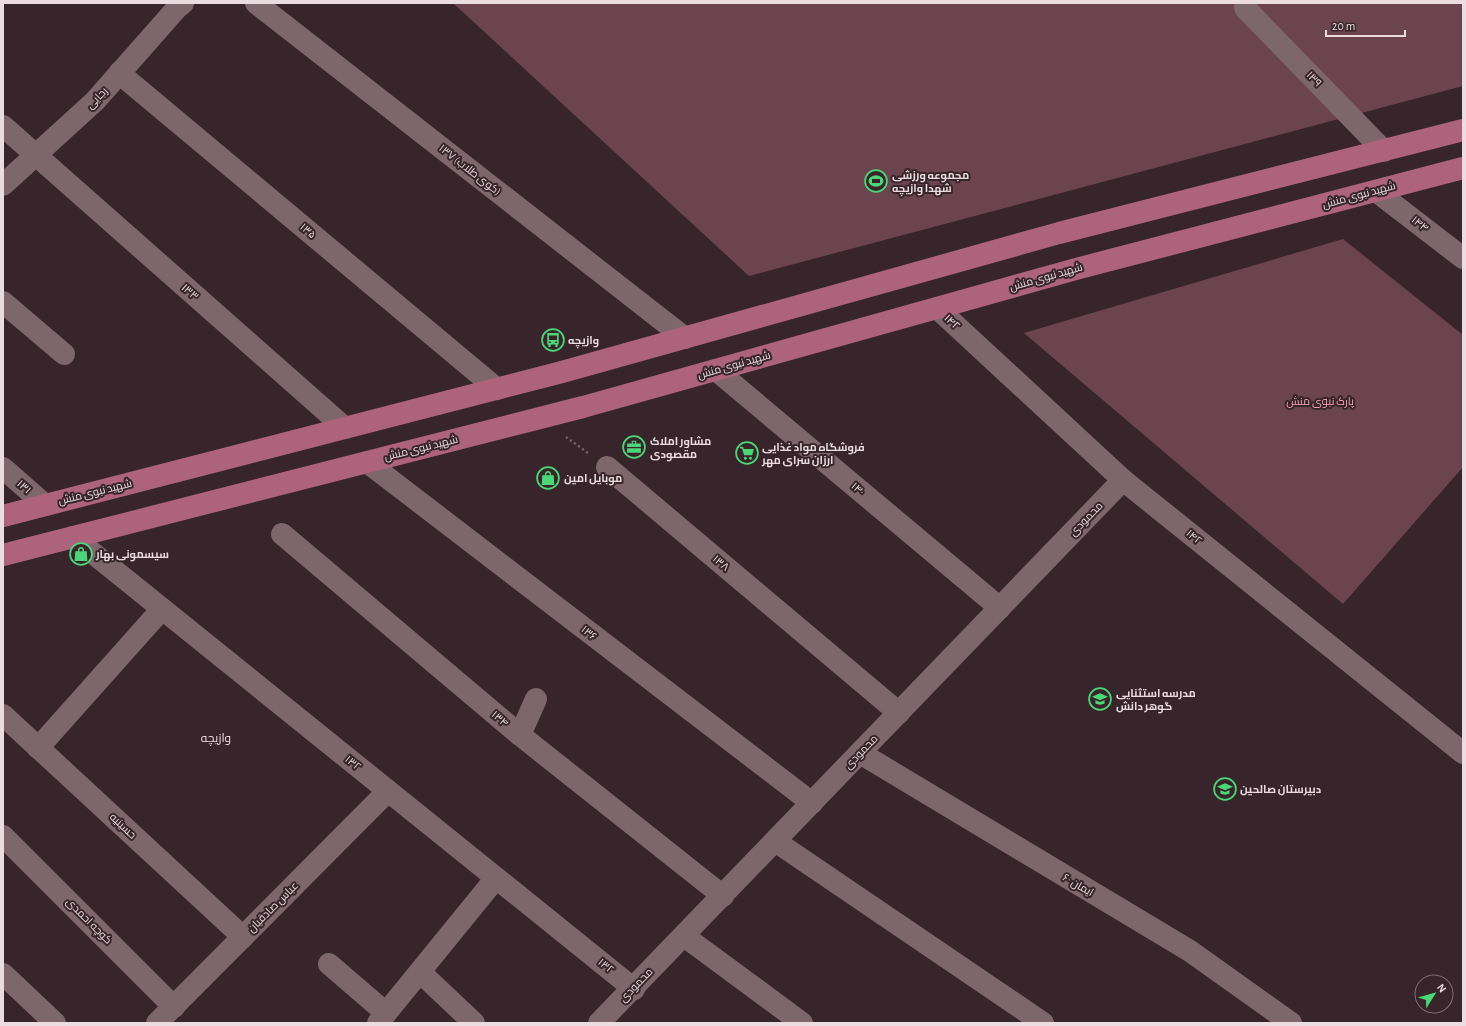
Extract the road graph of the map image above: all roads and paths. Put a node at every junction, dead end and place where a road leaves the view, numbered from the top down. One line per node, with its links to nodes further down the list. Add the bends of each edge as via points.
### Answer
1 (183, 3): 4 (street, رجایی)
2 (256, 3): 15 (street, ۱۳۷ (کوی طلاب))
3 (1245, 8): 7 (street, ۱۳۹)
4 (119, 73): 8 (street, رجایی, via 95,101); 18 (street, ۱۳۵)
5 (3, 126): 8 (street, ۱۳۳)
6 (1463, 130): 7 (main road, شهید نبوی منش)
7 (1384, 151): 15 (main road, شهید نبوی منش, via 1059,234)
8 (34, 156): 10 (street, رجایی); 20 (street, ۱۳۳)
9 (1463, 168): 11 (main road, شهید نبوی منش)
10 (3, 185)
11 (1376, 191): 12 (street, ۱۴۴); 14 (main road, شهید نبوی منش)
12 (1463, 258)
13 (3, 302): 16 (street)
14 (937, 308): 17 (main road, شهید نبوی منش); 24 (street, ۱۴۲)
15 (685, 338): 18 (main road, شهید نبوی منش)
16 (64, 354)
17 (716, 370): 19 (main road, شهید نبوی منش); 30 (street, ۱۴۰)
18 (497, 389): 20 (main road, شهید نبوی منش)
19 (540, 418): 21 (main road, شهید نبوی منش); 22 (path)
20 (345, 428): 25 (main road, شهید نبوی منش)
21 (367, 462): 28 (main road, شهید نبوی منش); 40 (street, ۱۳۶)
22 (607, 467): 33 (street, ۱۳۸)
23 (3, 468): 25 (street, ۱۳۱)
24 (1123, 480): 30 (street, محمودی); 38 (street, ۱۴۲)
25 (44, 506): 26 (main road, شهید نبوی منش)
26 (3, 516)
27 (282, 534): 35 (street, ۱۳۴)
28 (73, 537): 29 (main road, شهید نبوی منش); 31 (street, ۱۳۲)
29 (3, 555)
30 (1000, 608): 33 (street, محمودی)
31 (162, 609): 36 (street); 39 (street, ۱۳۲)
32 (536, 699): 35 (street)
33 (899, 713): 37 (street, محمودی)
34 (3, 715): 36 (street, حسینیه)
35 (520, 735): 44 (street, ۱۳۴)
36 (38, 748): 46 (street, حسینیه)
37 (860, 753): 40 (street, محمودی); 59 (street, ایمان ۶۰, via 1190,951)
38 (1463, 754)
39 (388, 791): 43 (street, ۱۳۲); 46 (street, عباس صادقیان)
40 (812, 803): 42 (street, محمودی)
41 (3, 836): 51 (street, کوچه احمدی)
42 (776, 842): 44 (street, محمودی); 58 (street)
43 (496, 878): 48 (street); 50 (street, ۱۳۲)
44 (723, 896): 45 (street, محمودی)
45 (684, 936): 50 (street, محمودی); 57 (street)
46 (243, 937): 51 (street, عباس صادقیان)
47 (329, 964): 52 (street)
48 (420, 972): 52 (street); 55 (street)
49 (3, 974): 53 (street)
50 (634, 989): 56 (street, محمودی)
51 (174, 1007): 54 (street, عباس صادقیان)
52 (382, 1018)
53 (55, 1023)
54 (157, 1023)
55 (474, 1023)
56 (599, 1023)
57 (802, 1023)
58 (1043, 1023)
59 (1291, 1023)

